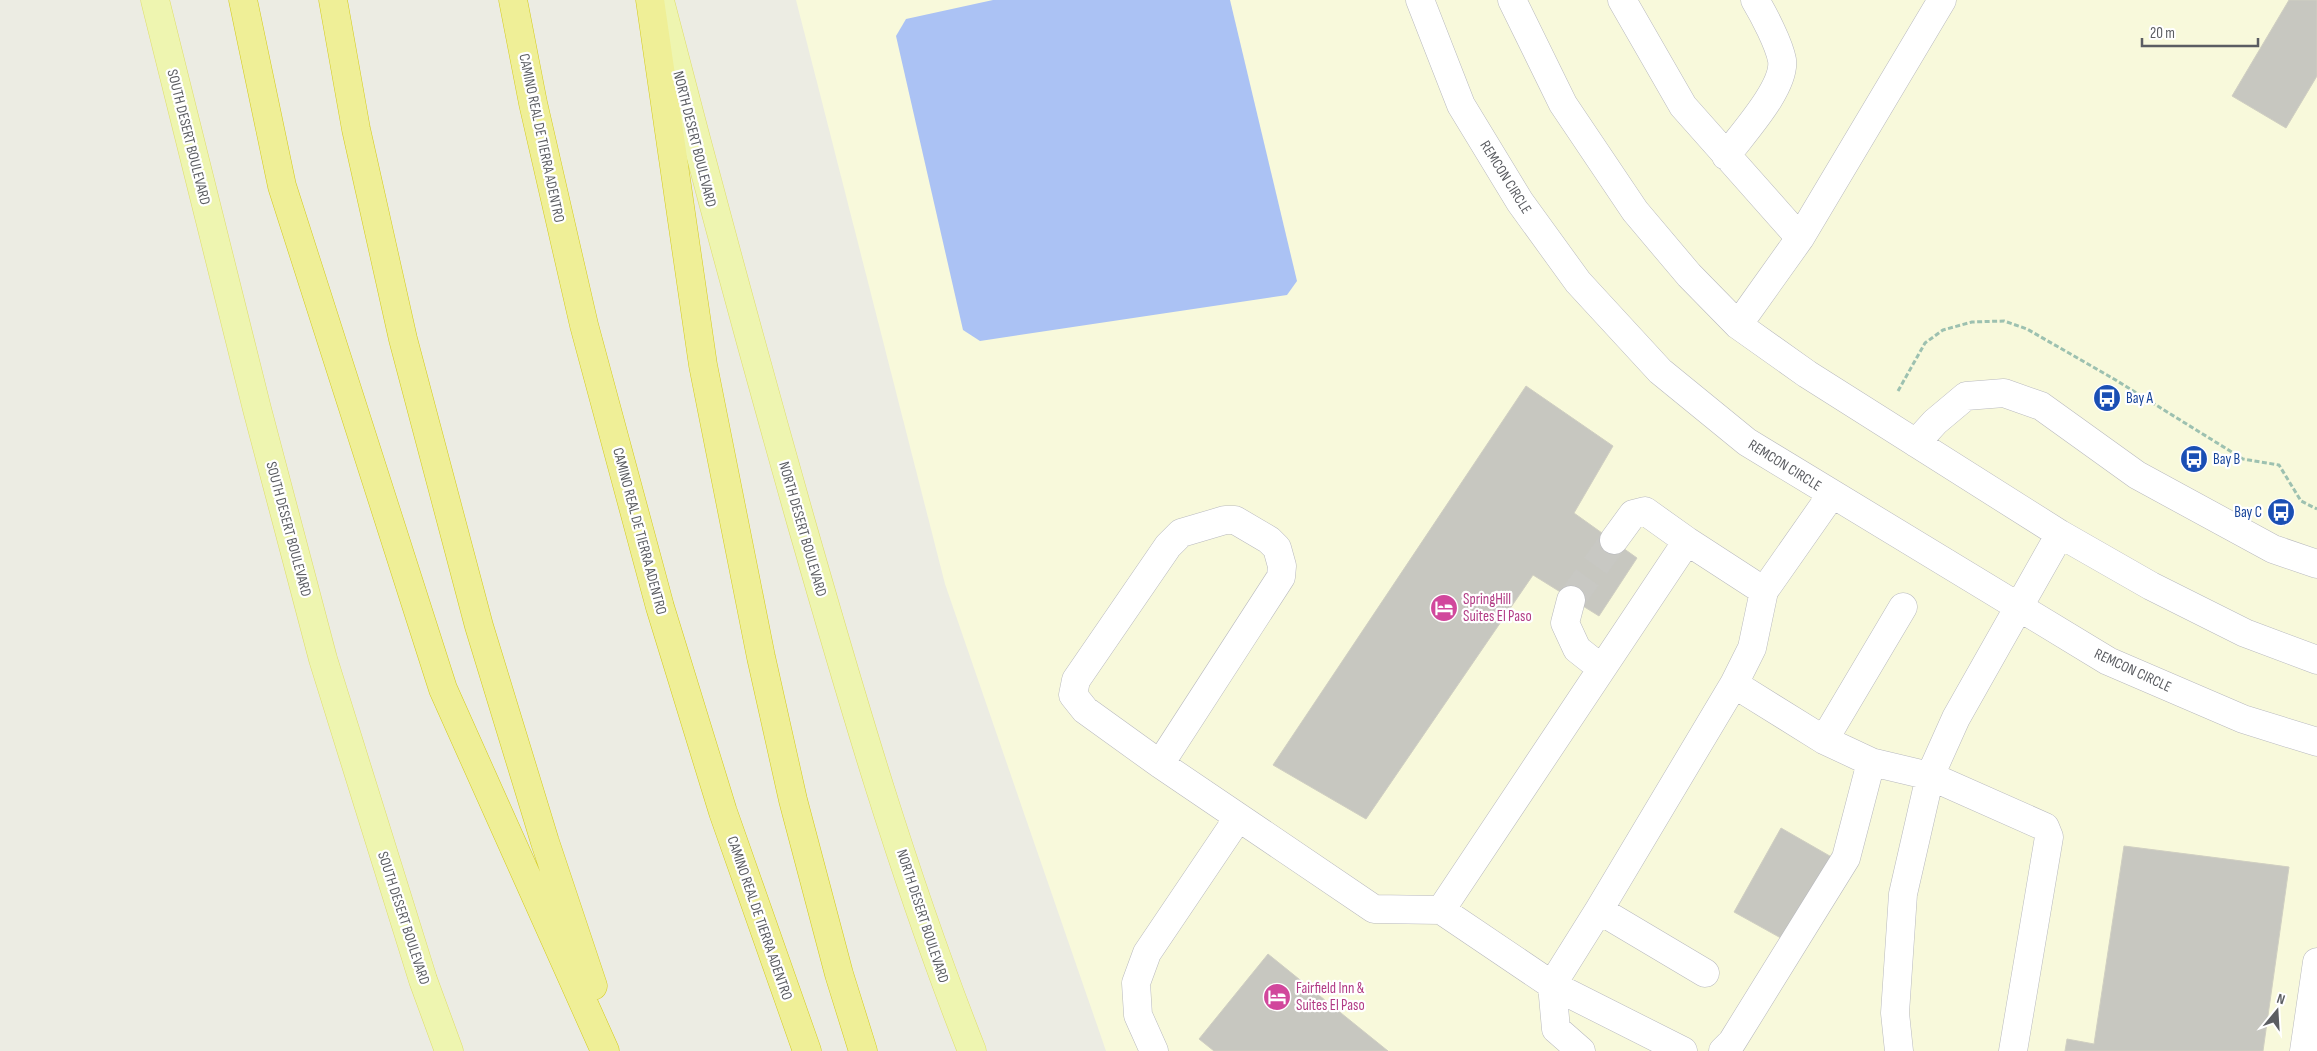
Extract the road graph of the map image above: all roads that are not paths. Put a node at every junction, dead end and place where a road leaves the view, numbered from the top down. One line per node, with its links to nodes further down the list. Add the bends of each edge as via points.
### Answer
1 (155, 0): 39 (main road, SOUTH DESERT BOULEVARD, via 323,659 423,980)
2 (243, 0): 40 (highway, via 282,186 443,689)
3 (333, 0): 41 (highway, via 356,129 402,339 477,616 545,842)
4 (513, 0): 42 (highway, CAMINO REAL DE TIERRA ADENTRO, via 533,103 584,324 657,598 723,812)
5 (650, 0): 43 (highway, via 703,365 759,647 793,800)
6 (660, 0): 44 (main road, NORTH DESERT BOULEVARD, via 718,226 845,675 940,971)
7 (1420, 0): 16 (street, REMCON CIRCLE, via 1461,104 1520,202 1578,282 1660,370 1747,442)
8 (1512, 0): 14 (street, via 1563,104 1635,211)
9 (1622, 0): 12 (street, via 1683,106)
10 (1755, 0): 12 (street, via 1766,18 1782,61 1778,85)
11 (1942, 0): 13 (street)
12 (1726, 156): 13 (street)
13 (1800, 238): 14 (street)
14 (1738, 325): 15 (street, via 1807,374)
15 (1916, 443): 17 (street); 20 (street, via 1966,396 2004,393 2041,406 2136,475 2264,545)
16 (1832, 494): 21 (street); 23 (street, REMCON CIRCLE)
17 (2060, 534): 23 (street); 25 (street, via 2151,586 2245,633)
18 (1614, 540): 19 (street, via 1633,514 1645,511)
19 (1687, 540): 21 (street); 26 (street)
20 (2317, 564)
21 (1764, 591): 27 (street, via 1752,648)
22 (1571, 600): 26 (street, via 1565,623 1577,649)
23 (2018, 606): 29 (street, REMCON CIRCLE, via 2108,661 2243,718); 32 (street, via 1956,718)
24 (1903, 607): 28 (street)
25 (2317, 660)
26 (1601, 668): 34 (street)
27 (1734, 684): 28 (street); 35 (street)
28 (1824, 740): 30 (street)
29 (2317, 742)
30 (1871, 762): 32 (street); 48 (street, via 1846,858 1732,1042)
31 (1160, 764): 31 (street, via 1281,577 1277,548 1235,520 1181,533 1168,546 1076,680 1073,696 1085,710); 33 (street)
32 (1930, 776): 49 (street, via 1903,894 1895,1013); 50 (street, via 2045,827 2050,837)
33 (1238, 818): 34 (street, via 1374,909); 45 (street, via 1147,953 1136,983 1138,1015)
34 (1441, 910): 38 (street)
35 (1599, 910): 37 (street); 38 (street)
36 (2317, 962): 51 (street)
37 (1705, 973)
38 (1552, 985): 46 (street, via 1556,1029); 47 (street)
39 (449, 1051)
40 (605, 1051)
41 (615, 1051)
42 (807, 1051)
43 (863, 1051)
44 (972, 1051)
45 (1154, 1051)
46 (1581, 1051)
47 (1683, 1051)
48 (1723, 1051)
49 (1899, 1051)
50 (2013, 1051)
51 (2304, 1051)

